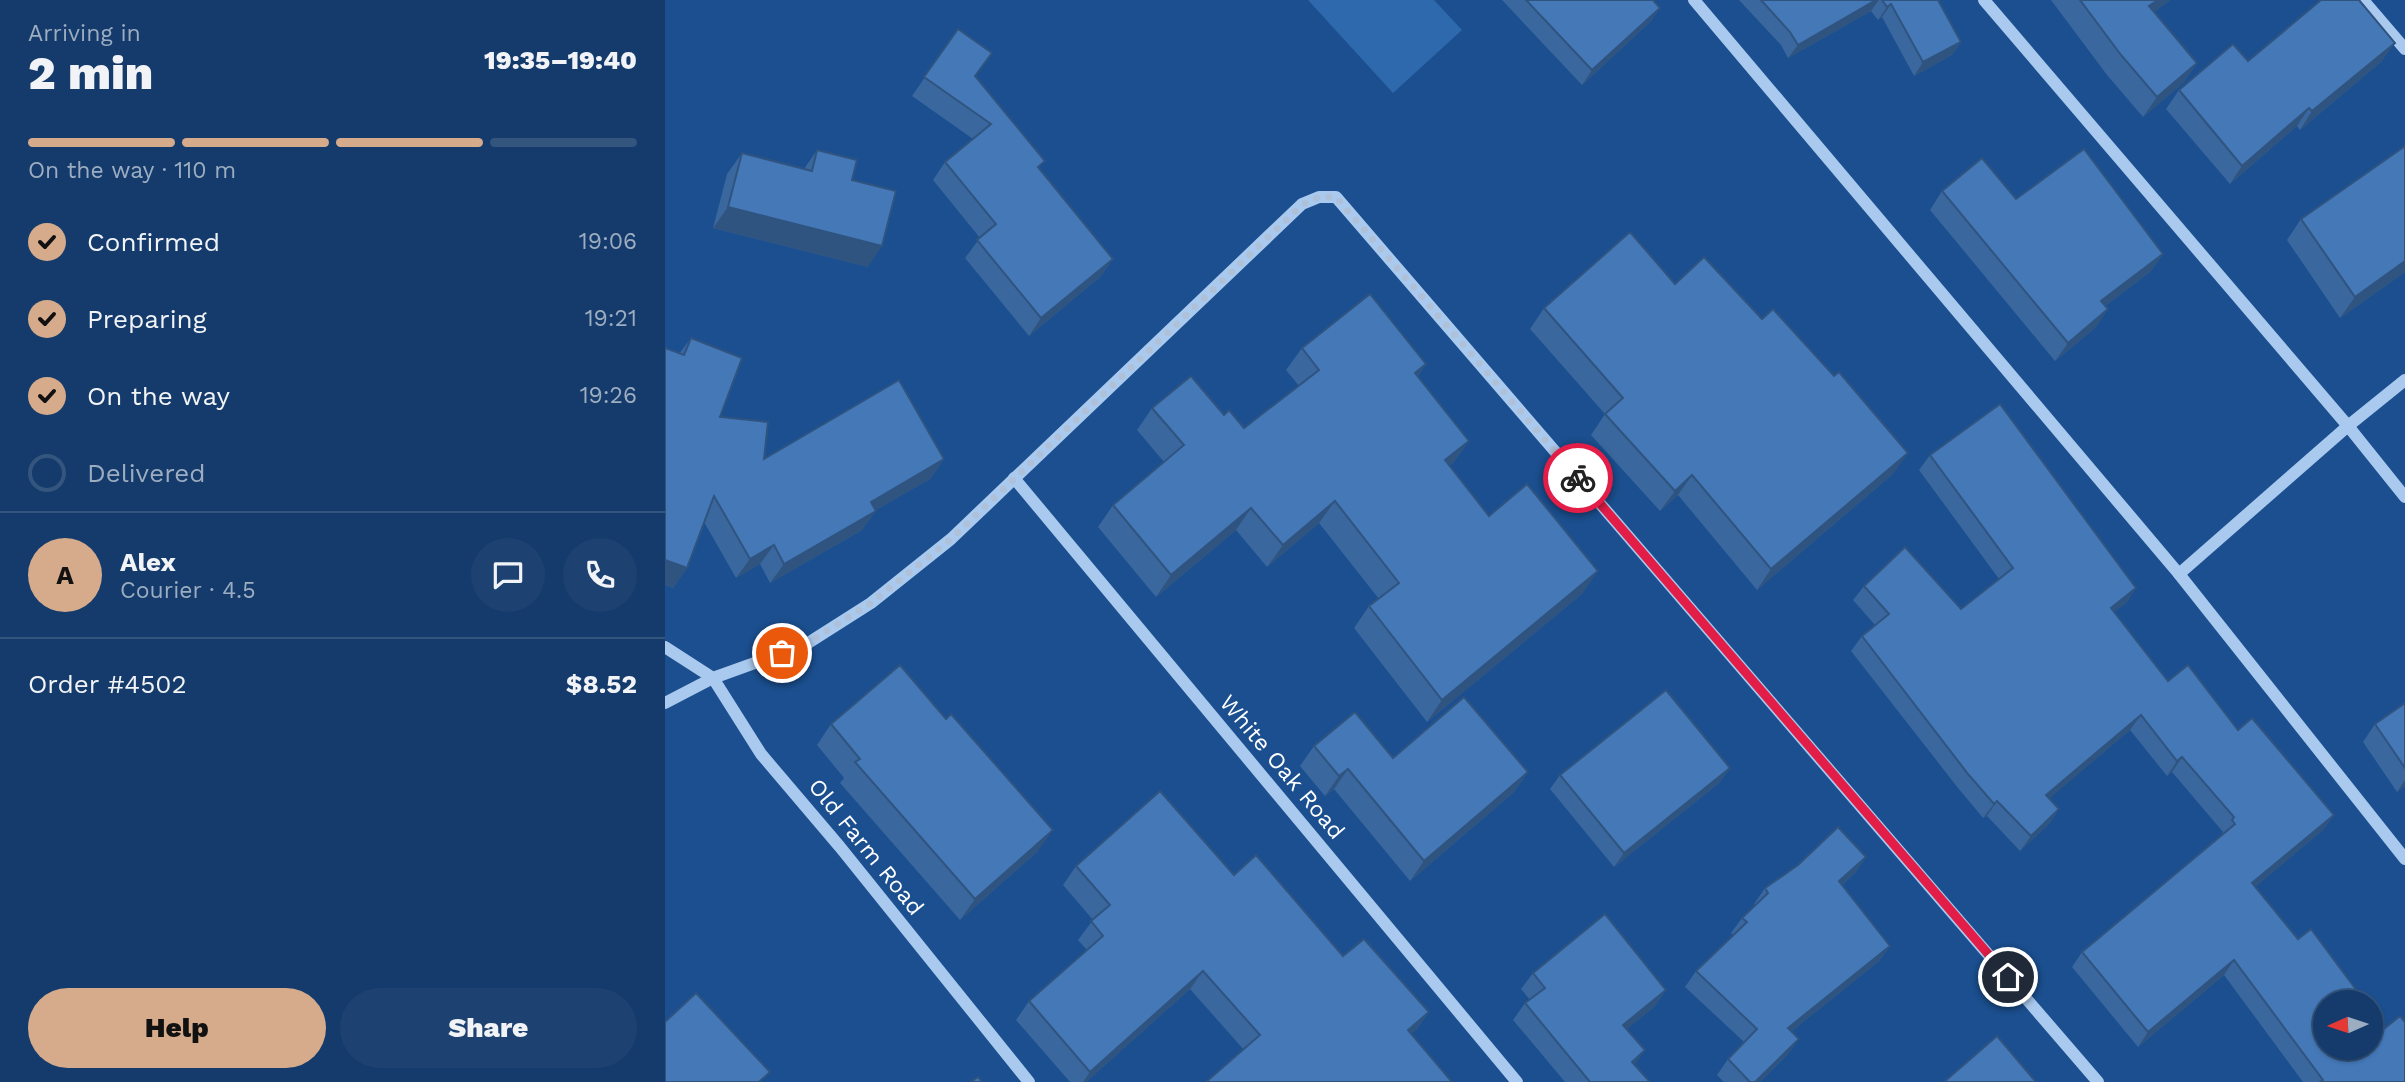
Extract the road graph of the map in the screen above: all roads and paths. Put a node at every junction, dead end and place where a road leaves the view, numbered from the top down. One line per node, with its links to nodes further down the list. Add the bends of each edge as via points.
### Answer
1 (1693, 0): 9 (street)
2 (1984, 0): 6 (street)
3 (2363, 0): 4 (street)
4 (2405, 49)
5 (2405, 380): 6 (street)
6 (2348, 426): 8 (street); 9 (street)
7 (1014, 478): 11 (street, via 951,539 871,603 804,645); 15 (street, White Oak Road); 16 (street, via 1303,204 1319,197 1336,197)
8 (2405, 497)
9 (2179, 574): 13 (street)
10 (665, 647): 11 (street, Old Farm Road)
11 (713, 678): 12 (street); 14 (street, Old Farm Road, via 761,754)
12 (665, 703)
13 (2405, 859)
14 (1029, 1082)
15 (1517, 1082)
16 (2098, 1082)

